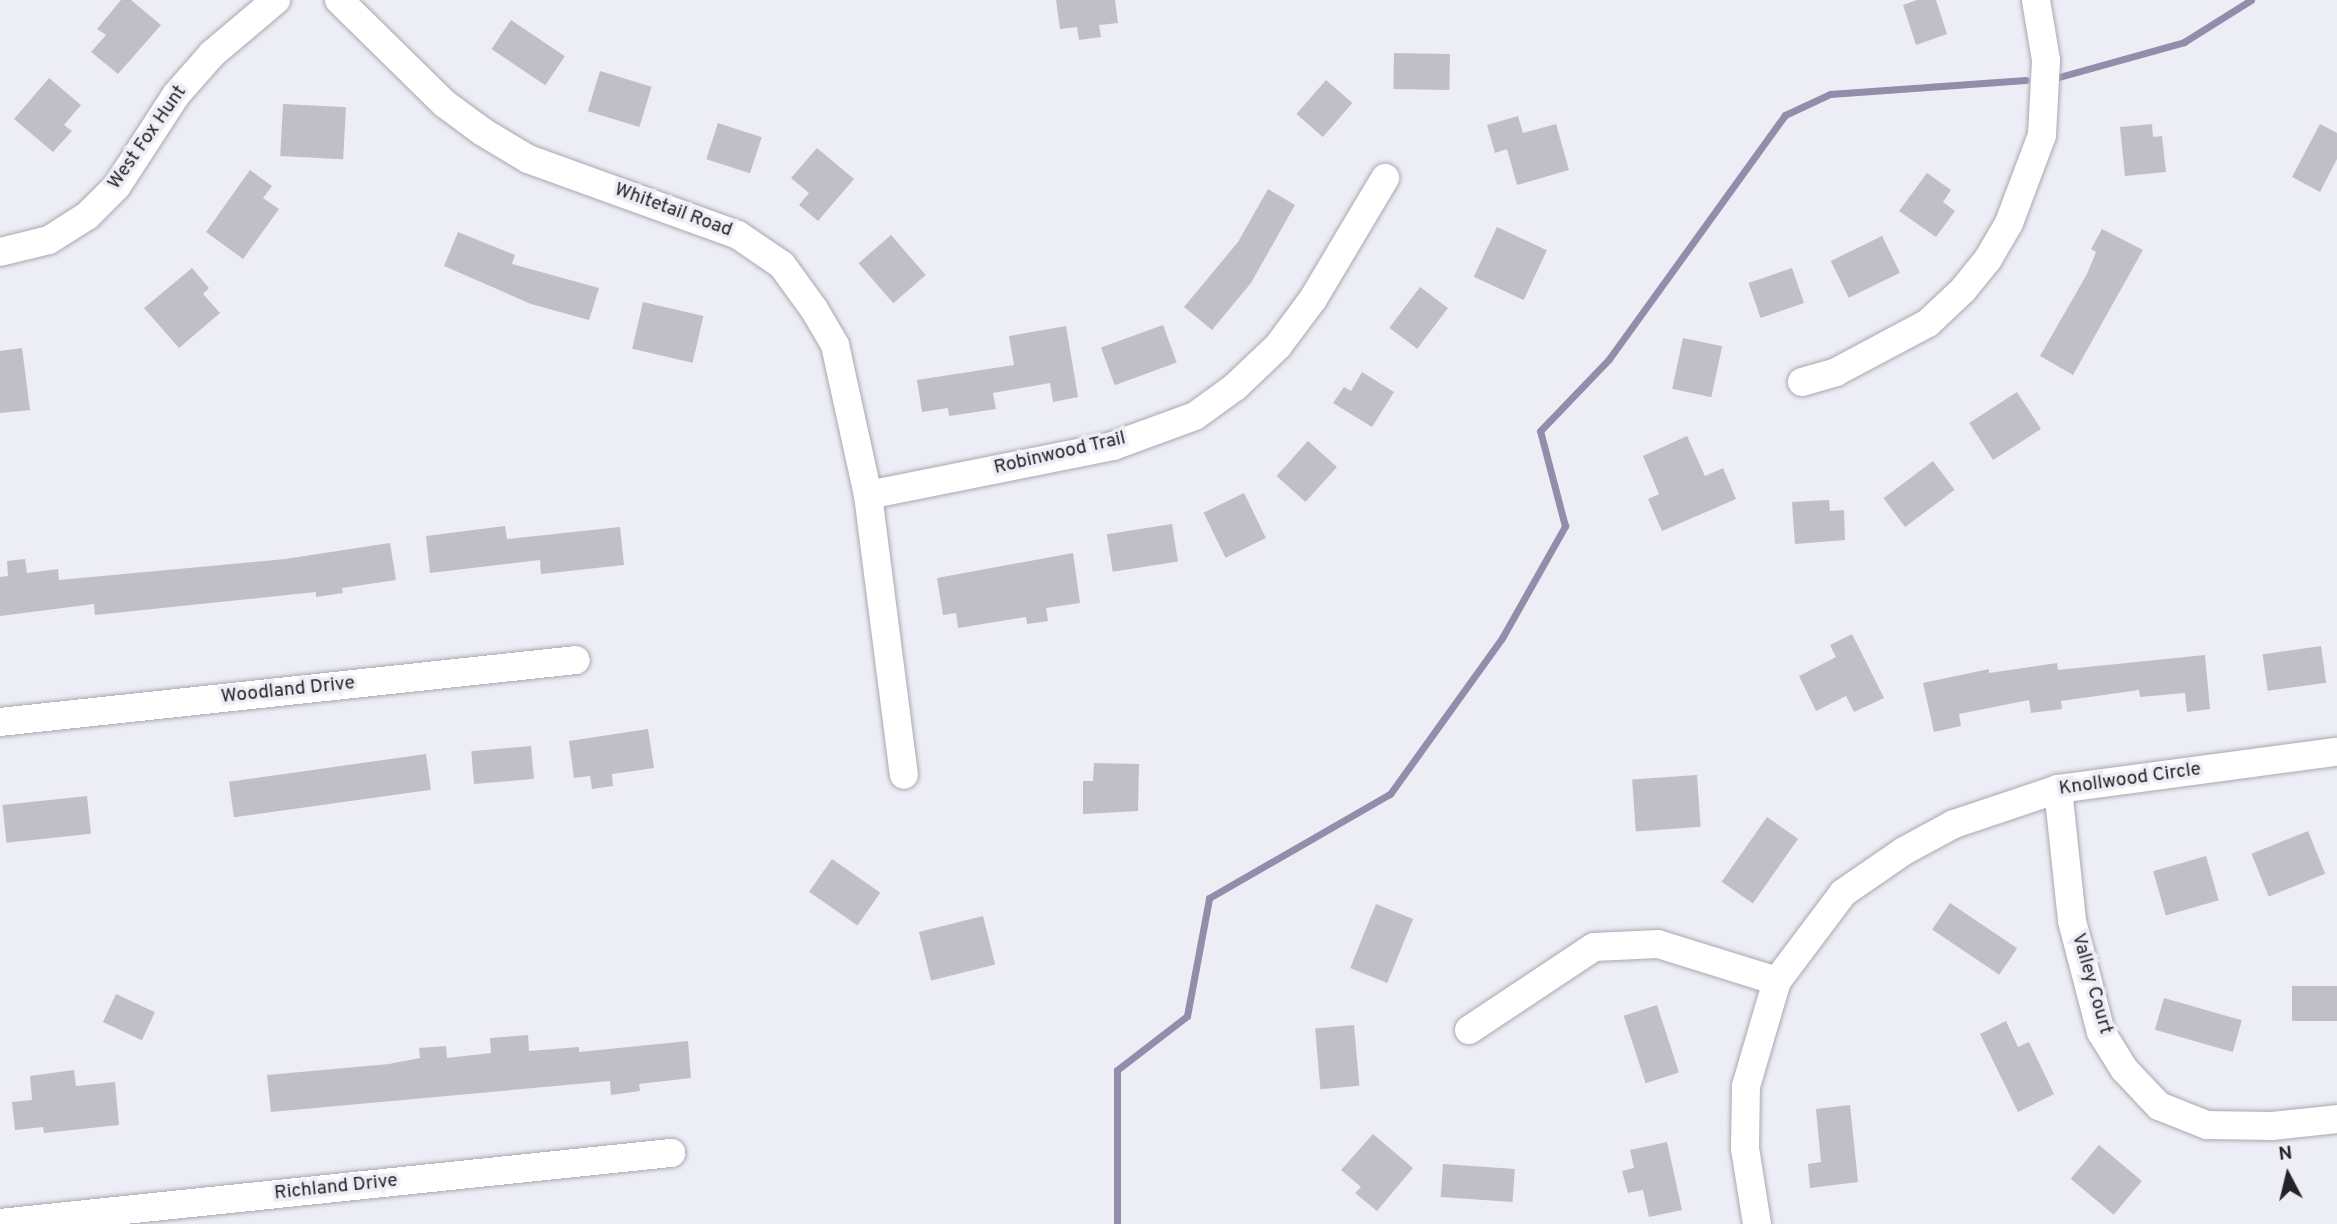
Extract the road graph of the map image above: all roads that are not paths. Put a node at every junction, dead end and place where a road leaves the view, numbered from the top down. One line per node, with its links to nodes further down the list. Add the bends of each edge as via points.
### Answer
1 (276, 0): 5 (street, West Fox Hunt, via 212,54 176,95 117,186 87,216 49,240)
2 (339, 0): 7 (street, Whitetail Road, via 445,104 482,132 528,159 738,235 782,265 835,345)
3 (2036, 0): 6 (street, via 2046,60 2042,135 2009,223 1987,259 1964,290 1928,323 1836,372)
4 (1385, 178): 7 (street, Robinwood Trail, via 1313,299 1278,346 1235,387 1195,416 1113,446)
5 (3, 252)
6 (1802, 382)
7 (868, 495): 11 (street, Whitetail Road)
8 (576, 660): 9 (street, Woodland Drive)
9 (0, 722)
10 (2337, 752): 12 (street, Knollwood Circle)
11 (904, 775)
12 (2058, 789): 13 (street, Knollwood Circle, via 1954,824 1904,851 1843,893); 15 (street, Valley Court, via 2072,921 2101,1032 2124,1069 2159,1106 2207,1125 2272,1126)
13 (1777, 981): 14 (street, via 1658,944 1594,947); 18 (street, Knollwood Circle, via 1746,1086 1745,1149)
14 (1469, 1030)
15 (2337, 1119)
16 (671, 1153): 17 (street, Richland Drive)
17 (0, 1223)
18 (1757, 1224)

